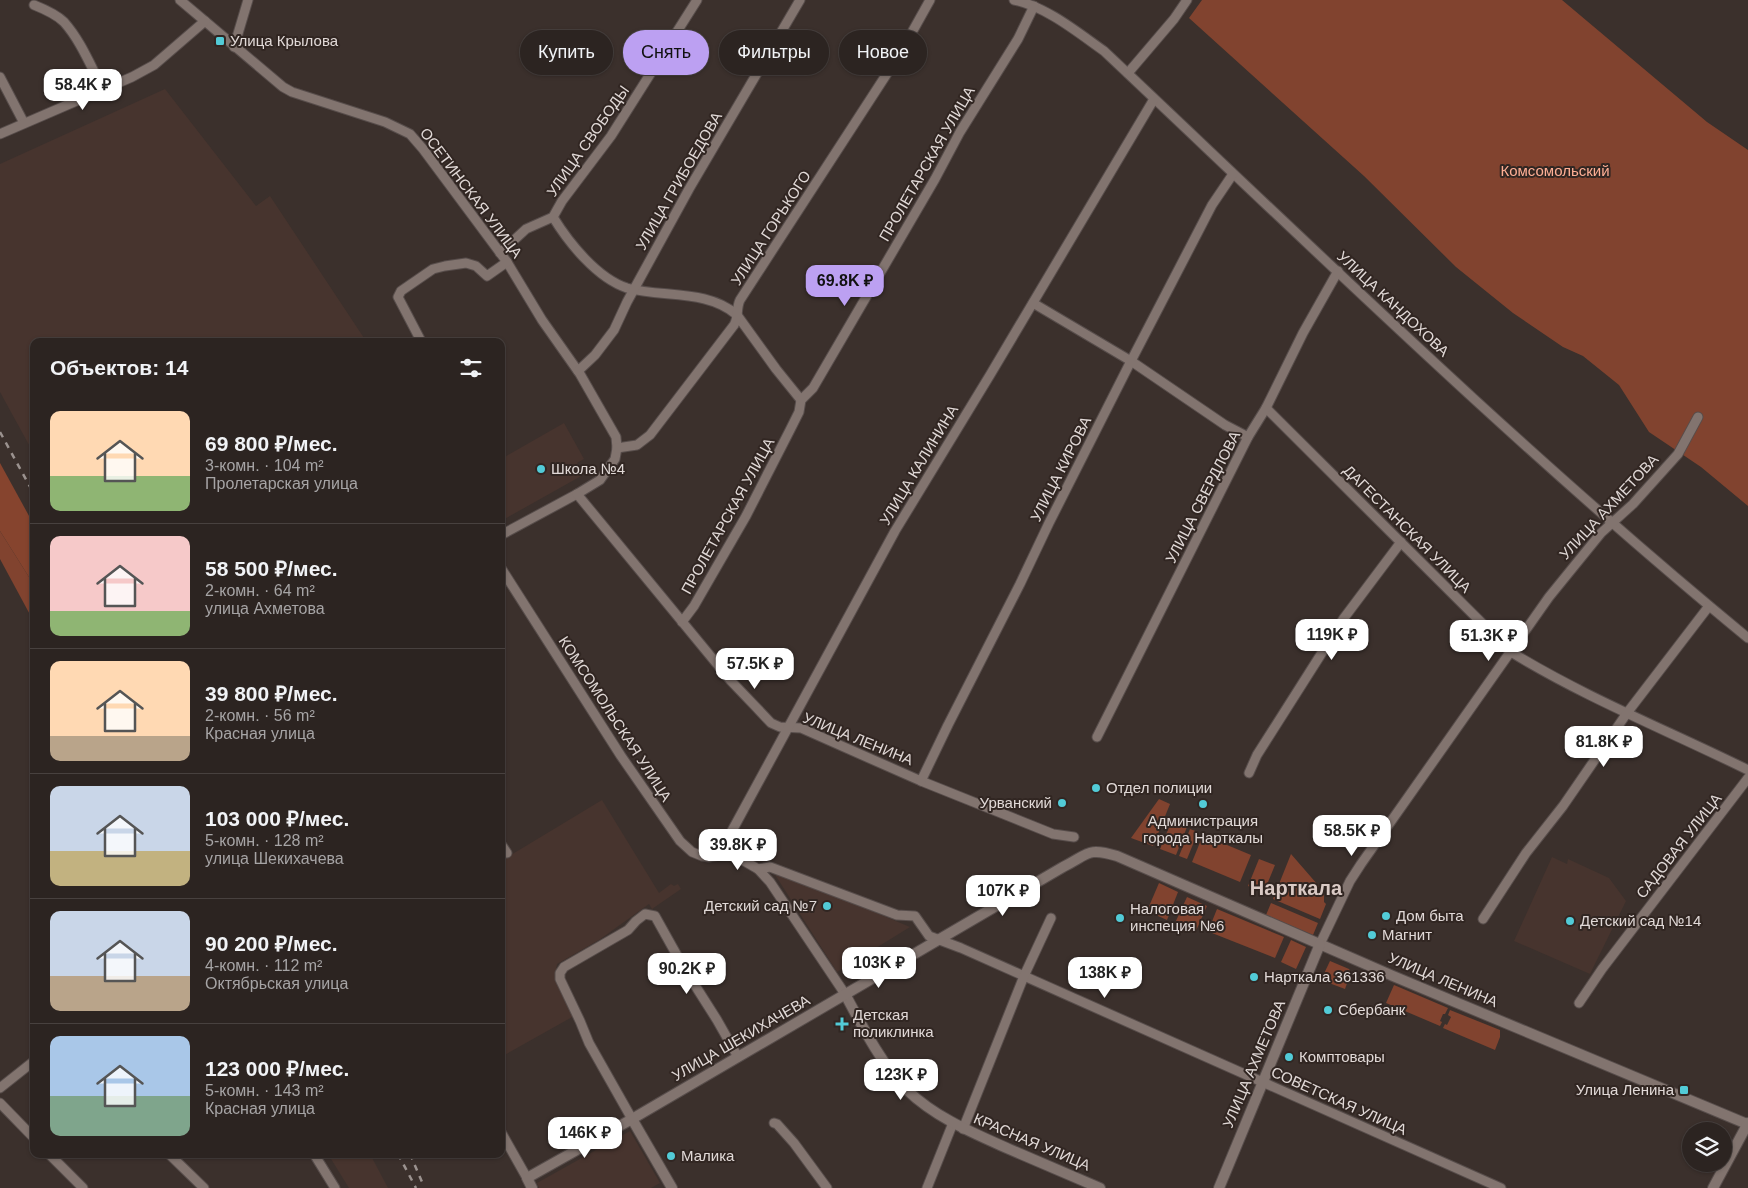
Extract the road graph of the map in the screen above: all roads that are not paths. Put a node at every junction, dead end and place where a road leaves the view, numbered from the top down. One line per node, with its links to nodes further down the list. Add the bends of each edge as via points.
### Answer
1 (180, 0): 10 (street, ОСЕТИНСКАЯ УЛИЦА)
2 (248, 0): 11 (street)
3 (697, 0): 19 (street, УЛИЦА СВОБОДЫ, via 611,136)
4 (800, 0): 23 (street, УЛИЦА ГРИБОЕДОВА)
5 (930, 0): 25 (street, УЛИЦА ГОРЬКОГО, via 901,52 740,300)
6 (1014, 0): 9 (street, УЛИЦА КАНДОХОВА)
7 (1187, 0): 12 (street)
8 (34, 5): 14 (street, via 64,22)
9 (1034, 6): 12 (street, УЛИЦА КАНДОХОВА, via 1081,34); 29 (street, ПРОЛЕТАРСКАЯ УЛИЦА, via 1018,39 960,132 813,388)
10 (205, 21): 11 (street, ОСЕТИНСКАЯ УЛИЦА); 14 (street, via 154,65)
11 (234, 47): 20 (street, ОСЕТИНСКАЯ УЛИЦА, via 292,92 385,122 410,134)
12 (1128, 74): 15 (street, УЛИЦА КАНДОХОВА)
13 (0, 76): 16 (street)
14 (103, 89): 16 (street)
15 (1154, 99): 18 (street, УЛИЦА КАНДОХОВА); 24 (street, УЛИЦА КАЛИНИНА)
16 (24, 123): 17 (street)
17 (0, 134)
18 (1234, 174): 22 (street, УЛИЦА КАНДОХОВА); 27 (street, УЛИЦА КИРОВА, via 1212,205)
19 (553, 217): 20 (street, УЛИЦА СВОБОДЫ, via 526,229); 23 (street, via 576,250 598,270)
20 (500, 253): 21 (street, ОСЕТИНСКАЯ УЛИЦА)
21 (507, 262): 26 (street, via 487,276 476,266 466,263 433,269 402,291 398,297); 28 (street, ОСЕТИНСКАЯ УЛИЦА)
22 (1338, 271): 30 (street, УЛИЦА СВЕРДЛОВА); 35 (street, УЛИЦА КАНДОХОВА)
23 (634, 289): 25 (street, via 705,299); 28 (street, УЛИЦА ГРИБОЕДОВА, via 614,330)
24 (1033, 304): 27 (street); 44 (street, УЛИЦА КАЛИНИНА, via 895,531)
25 (737, 315): 29 (street); 33 (street, УЛИЦА ГОРЬКОГО, via 737,320 714,353 650,435 637,445)
26 (420, 338)
27 (1131, 361): 32 (street); 49 (street, УЛИЦА КИРОВА)
28 (578, 371): 33 (street, ОСЕТИНСКАЯ УЛИЦА, via 611,427)
29 (801, 400): 40 (street, ПРОЛЕТАРСКАЯ УЛИЦА, via 799,412 746,516)
30 (1266, 408): 32 (street, УЛИЦА СВЕРДЛОВА); 37 (street, ДАГЕСТАНСКАЯ УЛИЦА)
31 (1698, 417): 35 (street, УЛИЦА АХМЕТОВА, via 1678,454)
32 (1248, 437): 45 (street, УЛИЦА СВЕРДЛОВА)
33 (617, 448): 34 (street, via 612,465 600,480)
34 (577, 494): 36 (street); 40 (street, УЛИЦА ЛЕНИНА)
35 (1613, 524): 39 (street, УЛИЦА КАНДОХОВА); 42 (street, УЛИЦА АХМЕТОВА, via 1601,533 1575,564)
36 (505, 533)
37 (1401, 542): 42 (street, ДАГЕСТАНСКАЯ УЛИЦА); 47 (street, via 1344,618)
38 (505, 574): 54 (street, КОМСОМОЛЬСКАЯ УЛИЦА, via 621,756 680,841 702,856)
39 (1709, 606): 41 (street, УЛИЦА КАНДОХОВА); 43 (street)
40 (682, 622): 44 (street, УЛИЦА ЛЕНИНА, via 771,723)
41 (1748, 638)
42 (1511, 652): 43 (street, ДАГЕСТАНСКАЯ УЛИЦА); 59 (street, УЛИЦА АХМЕТОВА, via 1361,864)
43 (1627, 713): 46 (street, ДАГЕСТАНСКАЯ УЛИЦА); 57 (street, via 1563,806 1526,853)
44 (788, 728): 49 (street, УЛИЦА ЛЕНИНА, via 802,728); 54 (street, УЛИЦА КАЛИНИНА, via 727,840)
45 (1097, 737)
46 (1748, 770)
47 (1249, 773)
48 (1748, 778): 62 (street, САДОВАЯ УЛИЦА)
49 (921, 781): 50 (street, УЛИЦА ЛЕНИНА, via 1053,834)
50 (1074, 837)
51 (505, 850): 53 (street)
52 (1099, 851): 58 (street, УЛИЦА ШЕКИХАЧЕВА, via 1083,855); 59 (street, УЛИЦА ЛЕНИНА)
53 (507, 853)
54 (725, 854): 55 (street, КРАСНАЯ УЛИЦА)
55 (758, 869): 58 (street, СОВЕТСКАЯ УЛИЦА, via 770,867 897,915 915,916 929,936); 61 (street, КРАСНАЯ УЛИЦА)
56 (1052, 918): 60 (street)
57 (1484, 919)
58 (940, 940): 60 (street, СОВЕТСКАЯ УЛИЦА); 61 (street, УЛИЦА ШЕКИХАЧЕВА)
59 (1320, 944): 65 (street, УЛИЦА АХМЕТОВА); 71 (street, УЛИЦА ЛЕНИНА)
60 (1024, 976): 65 (street, СОВЕТСКАЯ УЛИЦА); 72 (street)
61 (845, 994): 63 (street, УЛИЦА ШЕКИХАЧЕВА); 70 (street, КРАСНАЯ УЛИЦА, via 881,1056 906,1090)
62 (1579, 1003)
63 (738, 1057): 68 (street, УЛИЦА ШЕКИХАЧЕВА); 68 (street, via 655,916 645,914 628,930 564,967 560,973 589,1043)
64 (30, 1064): 66 (street)
65 (1263, 1082): 87 (street, УЛИЦА АХМЕТОВА); 88 (street, СОВЕТСКАЯ УЛИЦА)
66 (0, 1088)
67 (1, 1107): 73 (street)
68 (632, 1119): 78 (street, УЛИЦА ШЕКИХАЧЕВА); 83 (street)
69 (774, 1123): 84 (street, via 794,1143)
70 (954, 1123): 72 (street, КРАСНАЯ УЛИЦА); 85 (street)
71 (1748, 1123): 89 (street)
72 (963, 1129): 86 (street, КРАСНАЯ УЛИЦА)
73 (30, 1134)
74 (505, 1139): 78 (street)
75 (53, 1158): 79 (street)
76 (173, 1158): 80 (street)
77 (316, 1158): 81 (street)
78 (526, 1178): 82 (street)
79 (83, 1188)
80 (204, 1188)
81 (334, 1188)
82 (532, 1188)
83 (672, 1188)
84 (827, 1188)
85 (927, 1188)
86 (1100, 1188)
87 (1219, 1188)
88 (1501, 1188)
89 (1713, 1188)

